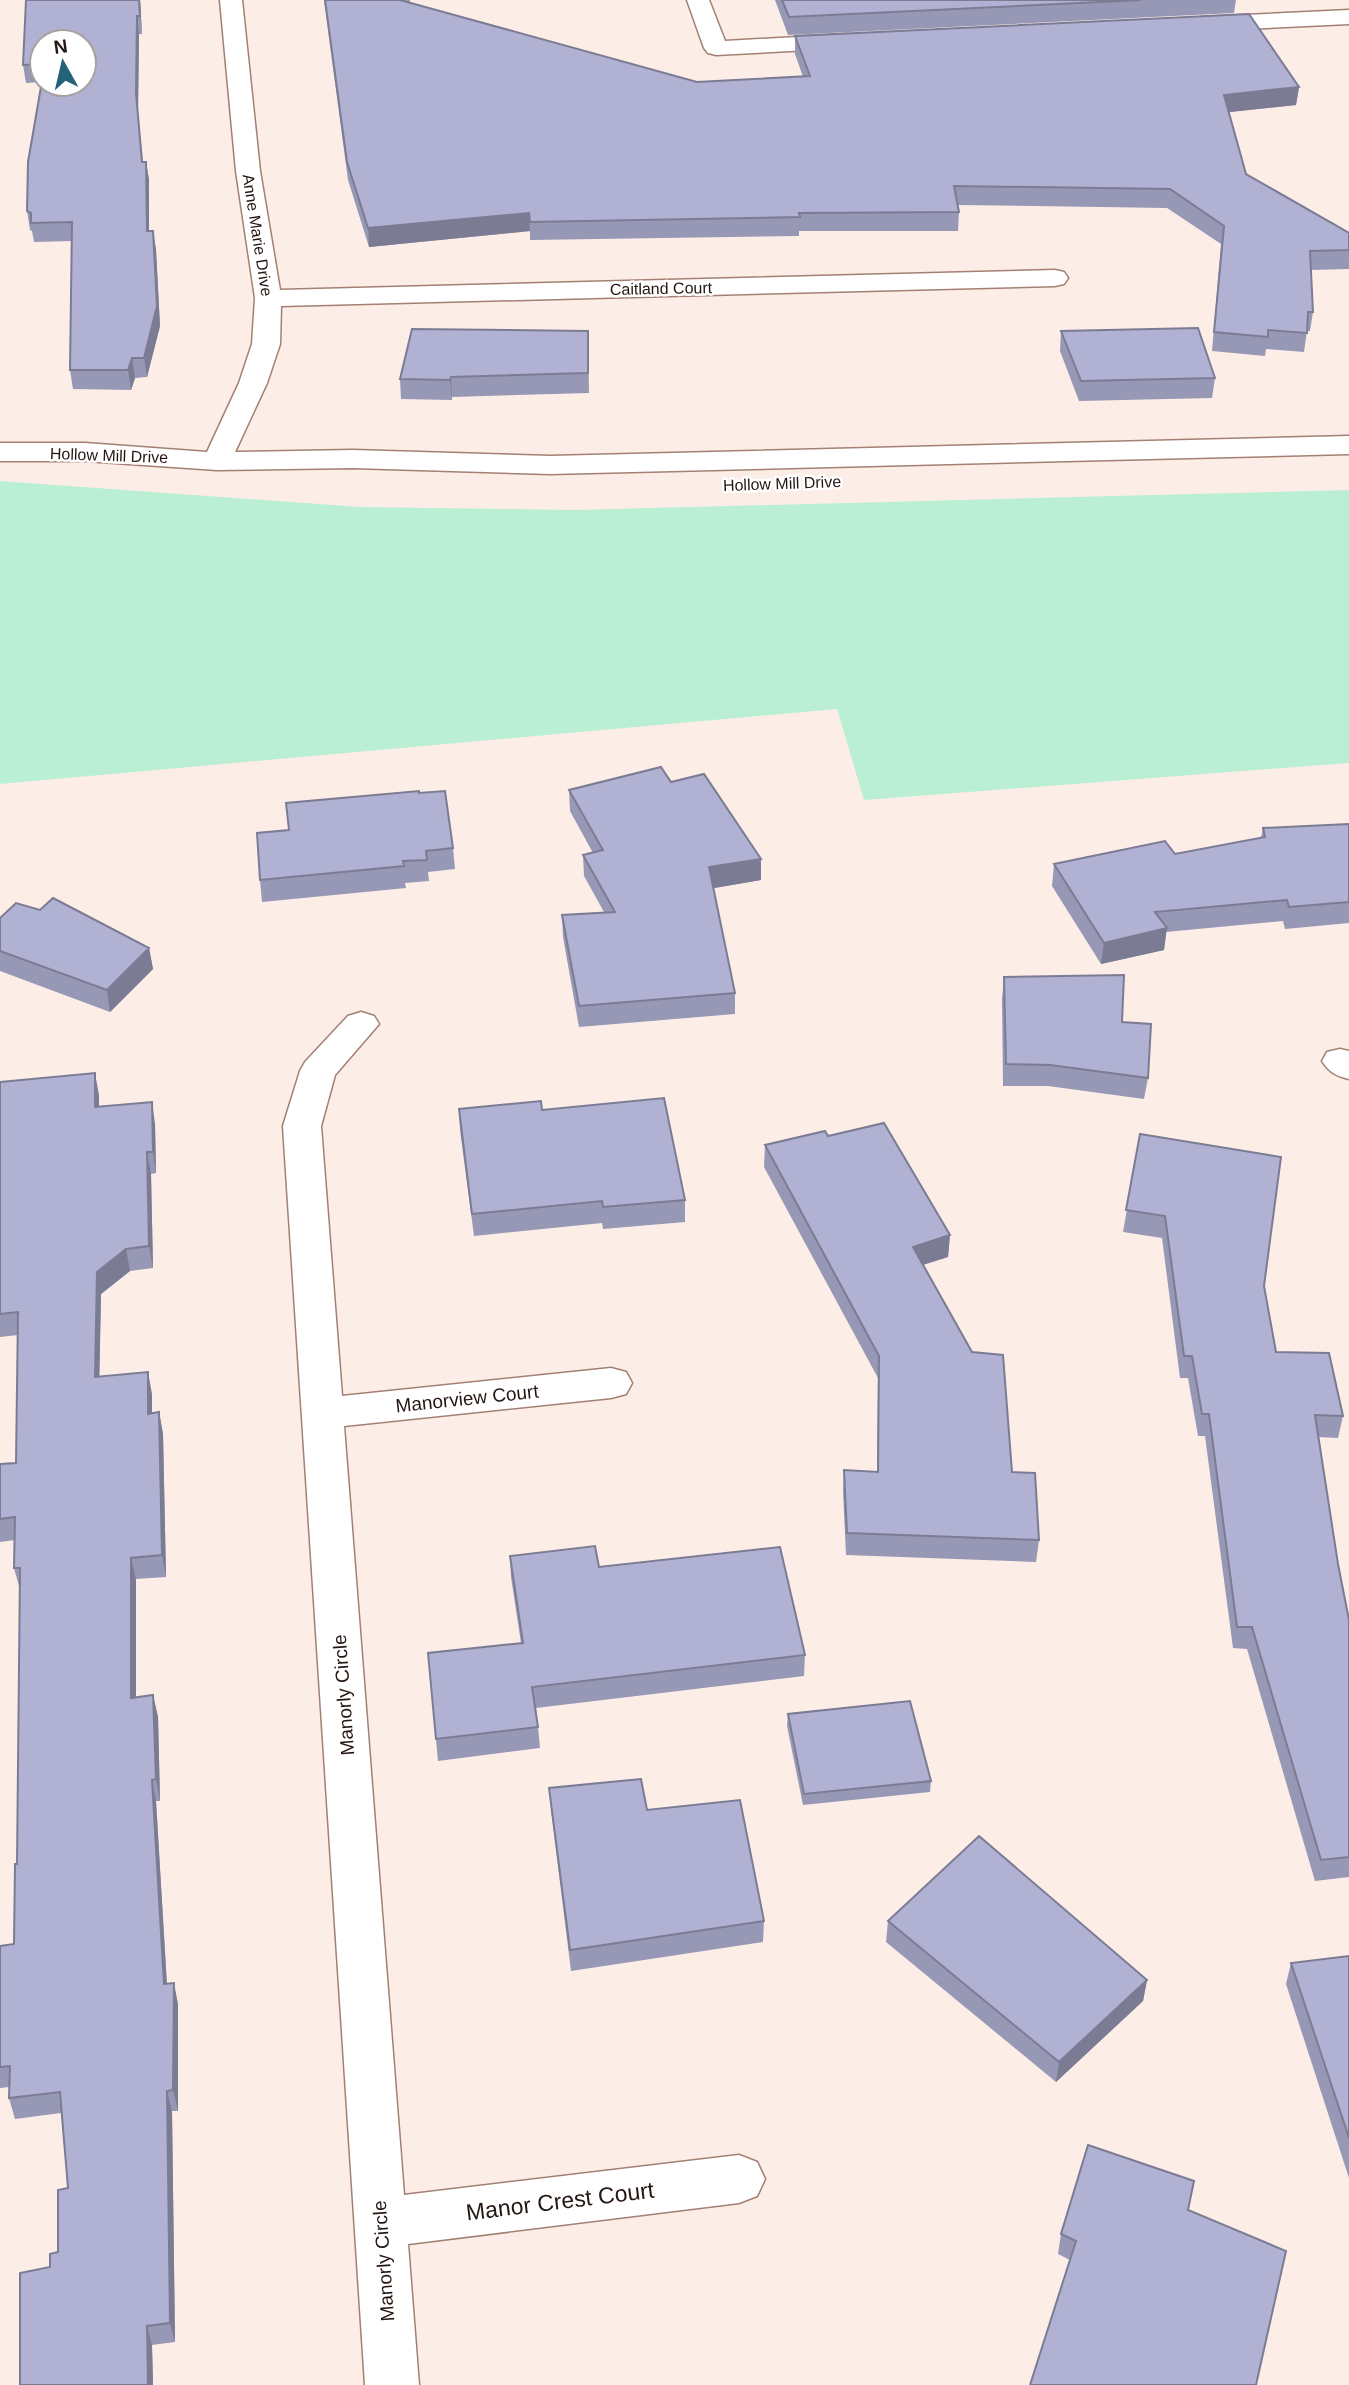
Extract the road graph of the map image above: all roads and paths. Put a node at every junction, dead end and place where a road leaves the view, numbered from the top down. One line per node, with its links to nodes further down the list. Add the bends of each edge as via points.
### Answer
1 (231, 0): 7 (street, Anne Marie Drive, via 248,171)
2 (698, 0): 5 (street, via 716,48)
3 (1349, 17): 4 (street)
4 (1178, 25)
5 (864, 40)
6 (1055, 278): 7 (street, Caitland Court)
7 (268, 298): 10 (street, Anne Marie Drive, via 266,345)
8 (1349, 445): 10 (street, Hollow Mill Drive, via 628,464)
9 (0, 452): 10 (street, Hollow Mill Drive, via 85,452)
10 (217, 461): 11 (street, Hollow Mill Drive, via 337,482 527,488)
11 (1349, 468)
12 (361, 1024): 14 (street, Manorly Circle, via 317,1070 302,1126)
13 (611, 1384): 14 (street, Manorview Court)
14 (323, 1413): 16 (street, Manorly Circle)
15 (739, 2179): 16 (street, Manor Crest Court)
16 (380, 2223): 17 (street, Manorly Circle)
17 (392, 2385)

